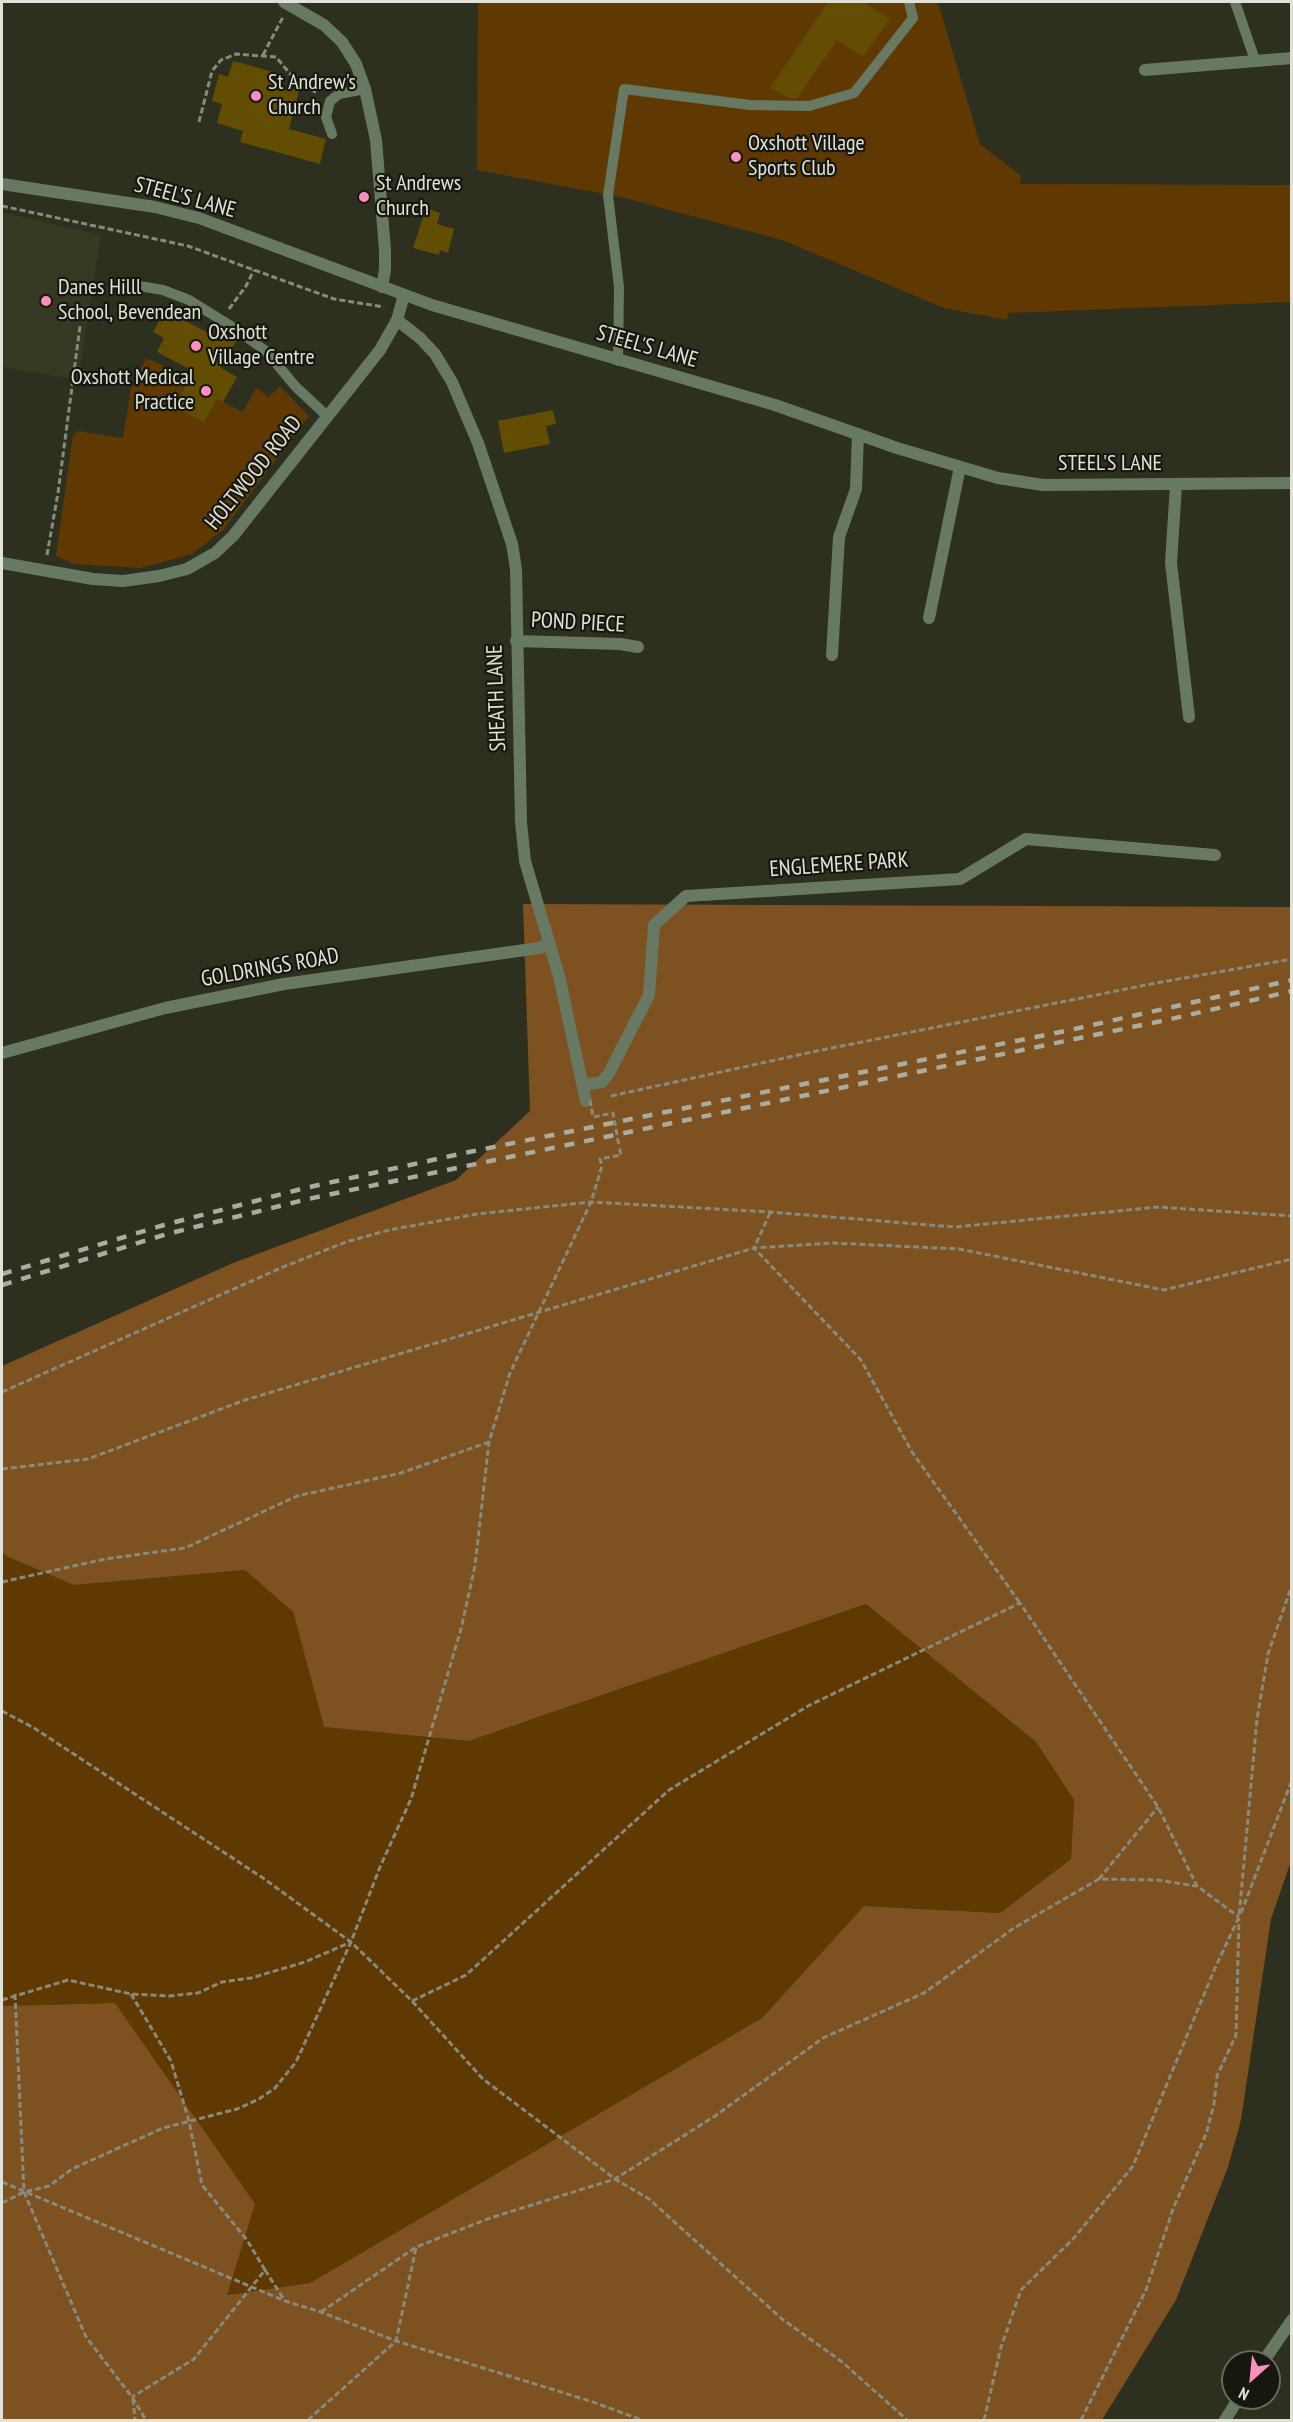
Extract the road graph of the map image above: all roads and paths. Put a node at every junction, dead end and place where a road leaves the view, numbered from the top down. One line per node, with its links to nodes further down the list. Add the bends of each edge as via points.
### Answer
1 (909, 2): 21 (lane, via 913,18 854,93 809,106 750,105 624,89 608,195 619,287)
2 (1235, 2): 6 (lane)
3 (287, 3): 4 (path); 8 (street, via 324,25 342,42)
4 (263, 55): 9 (path, via 276,57 292,76); 10 (path, via 236,54 221,60 212,71)
5 (1292, 58): 6 (street)
6 (1255, 60): 7 (street)
7 (1145, 70)
8 (365, 89): 9 (lane, via 339,94); 16 (street, via 376,140 385,270)
9 (330, 101): 11 (lane, via 326,117)
10 (199, 122)
11 (332, 134)
12 (2, 184): 16 (street, STEEL'S LANE, via 155,207 199,218)
13 (2, 206): 14 (path, via 188,246)
14 (254, 270): 18 (path, via 334,299); 20 (path, via 227,312)
15 (133, 285): 20 (lane, via 164,290 189,300)
16 (382, 287): 17 (street, STEEL'S LANE)
17 (404, 295): 18 (street, HOLTWOOD ROAD); 21 (street, STEEL'S LANE)
18 (399, 315): 22 (street, HOLTWOOD ROAD, via 380,350); 30 (street, SHEATH LANE, via 435,354 452,382 482,453 512,544)
19 (80, 326): 28 (path)
20 (231, 326): 22 (lane, via 266,351)
21 (618, 361): 23 (street, STEEL'S LANE, via 775,405)
22 (327, 416): 28 (street, HOLTWOOD ROAD, via 215,554 187,568 123,581)
23 (858, 434): 24 (street, STEEL'S LANE); 32 (street, via 856,489 839,537)
24 (960, 467): 26 (street, STEEL'S LANE, via 1043,485); 29 (street)
25 (1292, 483): 26 (street, STEEL'S LANE)
26 (1176, 485): 33 (street, via 1171,563)
27 (2, 563): 28 (street, HOLTWOOD ROAD)
28 (44, 571)
29 (929, 618)
30 (516, 641): 31 (street, POND PIECE); 35 (street, SHEATH LANE, via 525,861)
31 (638, 647)
32 (832, 655)
33 (1189, 717)
34 (1215, 855): 38 (street, ENGLEMERE PARK, via 1026,839 960,879 687,896 654,925 649,995 609,1073 602,1082)
35 (550, 944): 37 (street, GOLDRINGS ROAD, via 284,984 165,1008); 38 (street, SHEATH LANE)
36 (1292, 959): 39 (path, via 812,1052)
37 (2, 1053)
38 (583, 1085): 40 (street, SHEATH LANE)
39 (610, 1096)
40 (591, 1100): 41 (path, bridge, via 593,1116 613,1113 621,1155 600,1159 602,1166)
41 (591, 1202): 42 (path); 46 (path); 47 (path, via 477,1214 346,1242)
42 (770, 1212): 43 (path, via 955,1227 1158,1207); 44 (path)
43 (1292, 1216)
44 (754, 1248): 45 (path, via 833,1243 960,1249 1164,1290); 46 (path); 52 (path, via 861,1360 912,1452)
45 (1292, 1259)
46 (540, 1311): 48 (path, via 510,1373); 49 (path, via 245,1400 88,1459)
47 (2, 1392)
48 (489, 1442): 50 (path, via 401,1473 297,1496 185,1548 105,1559); 59 (path, via 475,1566 461,1629 411,1799)
49 (2, 1469)
50 (2, 1582)
51 (1292, 1585): 58 (path, via 1268,1654 1257,1719)
52 (1020, 1603): 55 (path); 63 (path, via 808,1706 669,1790 466,1975)
53 (2, 1711): 59 (path, via 253,1871)
54 (1292, 1780): 58 (path)
55 (1158, 1807): 56 (path); 57 (path)
56 (1099, 1879): 57 (path, via 1157,1880); 65 (path, via 1014,1929 924,1993 823,2038 715,2116)
57 (1197, 1886): 58 (path)
58 (1239, 1917): 83 (path, via 1133,2166 1074,2238 1021,2290 1001,2347); 84 (path, via 1236,2035 1217,2076 1206,2134 1173,2209 1146,2290)
59 (351, 1942): 60 (path, via 305,1962 222,1982 198,1992 169,1996); 63 (path); 64 (path, via 296,2062 275,2088 237,2109)
60 (131, 1994): 61 (path, via 68,1980); 64 (path, via 171,2061)
61 (15, 1995): 62 (path); 67 (path)
62 (2, 2000)
63 (411, 2001): 65 (path, via 483,2079)
64 (189, 2121): 67 (path, via 164,2128 72,2169 49,2186); 70 (path, via 202,2185 247,2240)
65 (615, 2179): 69 (path, via 490,2218); 82 (path, via 649,2199 782,2319 841,2361)
66 (2, 2182): 67 (path)
67 (24, 2193): 68 (path); 71 (path); 77 (path, via 86,2337)
68 (2, 2203)
69 (416, 2247): 73 (path); 75 (path)
70 (265, 2270): 71 (path); 72 (path)
71 (252, 2288): 72 (path); 77 (path, via 194,2358)
72 (285, 2301): 73 (path)
73 (321, 2312): 75 (path)
74 (1292, 2320): 76 (street)
75 (396, 2341): 80 (path); 81 (path)
76 (1271, 2350)
77 (132, 2397): 78 (path); 79 (path)
78 (135, 2421)
79 (146, 2421)
80 (308, 2421)
81 (642, 2421)
82 (907, 2421)
83 (984, 2421)
84 (1081, 2421)

